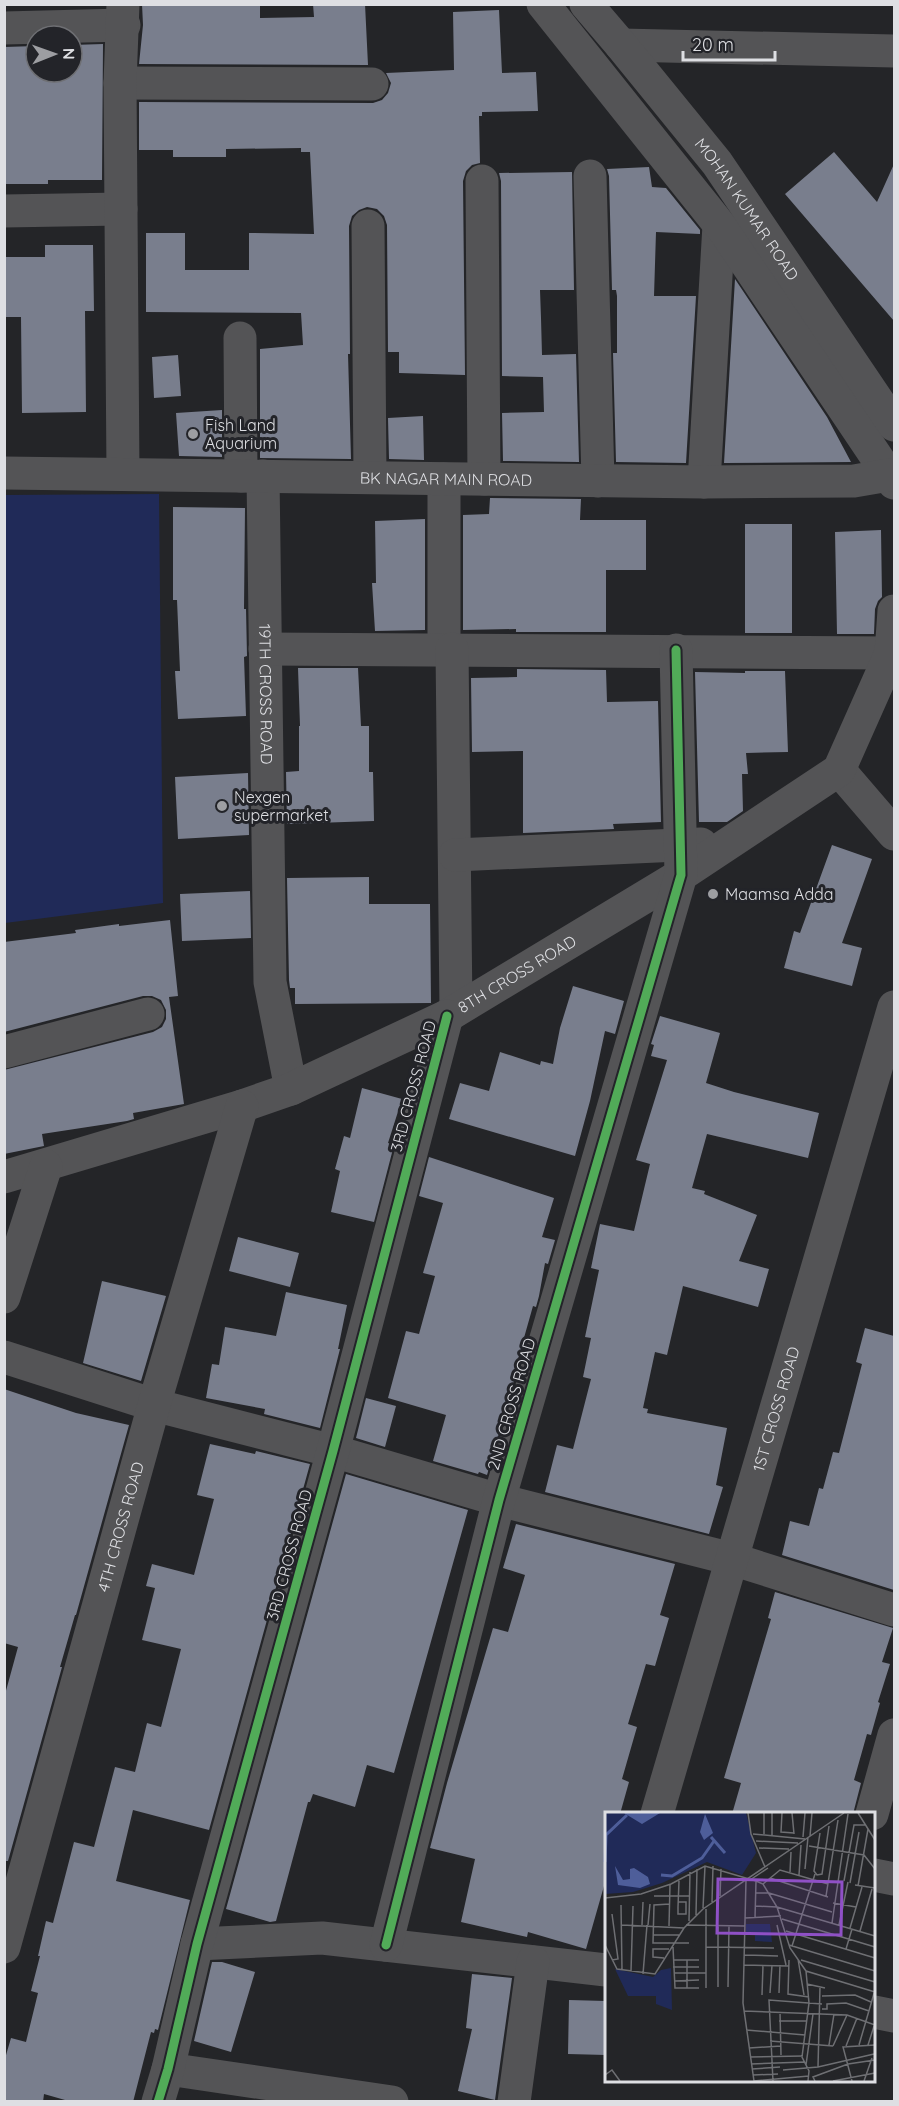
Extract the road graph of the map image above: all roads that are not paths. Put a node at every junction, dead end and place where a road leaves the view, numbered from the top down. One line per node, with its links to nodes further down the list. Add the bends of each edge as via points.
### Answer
1 (543, 4): 13 (street)
2 (586, 4): 5 (street, MOHAN KUMAR ROAD)
3 (124, 15): 4 (street); 7 (street)
4 (4, 28)
5 (621, 45): 6 (street); 16 (street, MOHAN KUMAR ROAD, via 717,163)
6 (894, 51)
7 (120, 83): 8 (street); 11 (street)
8 (372, 84)
9 (590, 176): 24 (street)
10 (482, 181): 22 (street)
11 (121, 209): 12 (street); 18 (street)
12 (4, 211)
13 (719, 225): 23 (street); 25 (street)
14 (368, 226): 20 (street)
15 (240, 338): 19 (street, 19TH CROSS ROAD)
16 (894, 425)
17 (4, 473): 18 (street, BK NAGAR MAIN ROAD)
18 (123, 474): 19 (street, BK NAGAR MAIN ROAD)
19 (252, 476): 20 (street, BK NAGAR MAIN ROAD); 27 (street, 19TH CROSS ROAD)
20 (370, 477): 21 (street, BK NAGAR MAIN ROAD)
21 (444, 479): 22 (street, BK NAGAR MAIN ROAD); 28 (street, 3RD CROSS ROAD)
22 (483, 479): 24 (street, BK NAGAR MAIN ROAD)
23 (892, 479): 25 (street, BK NAGAR MAIN ROAD)
24 (598, 481): 25 (street, BK NAGAR MAIN ROAD)
25 (704, 482)
26 (894, 611): 30 (street)
27 (265, 649): 28 (street); 39 (street, 19TH CROSS ROAD, via 270,982)
28 (448, 649): 29 (street); 33 (street, 3RD CROSS ROAD)
29 (676, 650): 30 (street); 34 (street, 2ND CROSS ROAD)
30 (891, 652): 31 (street)
31 (839, 770): 32 (street); 34 (street, 8TH CROSS ROAD, via 730,843)
32 (894, 834)
33 (455, 855): 34 (street); 36 (street, 3RD CROSS ROAD)
34 (681, 860): 36 (street, 8TH CROSS ROAD); 47 (street, 2ND CROSS ROAD)
35 (894, 1007): 48 (street, 1ST CROSS ROAD)
36 (452, 1013): 39 (street, 8TH CROSS ROAD); 46 (street, 3RD CROSS ROAD)
37 (148, 1014): 38 (street)
38 (4, 1052)
39 (291, 1089): 40 (street, 8TH CROSS ROAD)
40 (242, 1106): 41 (street, 8TH CROSS ROAD); 45 (street, 4TH CROSS ROAD)
41 (46, 1166): 42 (street, 8TH CROSS ROAD); 43 (street)
42 (4, 1177)
43 (4, 1297)
44 (4, 1357): 45 (street)
45 (154, 1405): 46 (street); 57 (street, 4TH CROSS ROAD)
46 (333, 1451): 47 (street); 55 (street, 3RD CROSS ROAD)
47 (499, 1500): 48 (street); 56 (street, 2ND CROSS ROAD)
48 (732, 1559): 49 (street); 51 (street, 1ST CROSS ROAD)
49 (894, 1610)
50 (894, 1735): 52 (street)
51 (658, 1812)
52 (873, 1812)
53 (875, 1875): 54 (street)
54 (894, 1879)
55 (197, 1944): 56 (street, via 322,1938); 62 (street, 3RD CROSS ROAD)
56 (386, 1945): 58 (street)
57 (4, 1947)
58 (533, 1962): 59 (street); 65 (street)
59 (605, 1970)
60 (875, 2012): 61 (street)
61 (894, 2016)
62 (168, 2069): 63 (street, 3RD CROSS ROAD); 64 (street)
63 (158, 2102)
64 (392, 2102)
65 (514, 2102)

